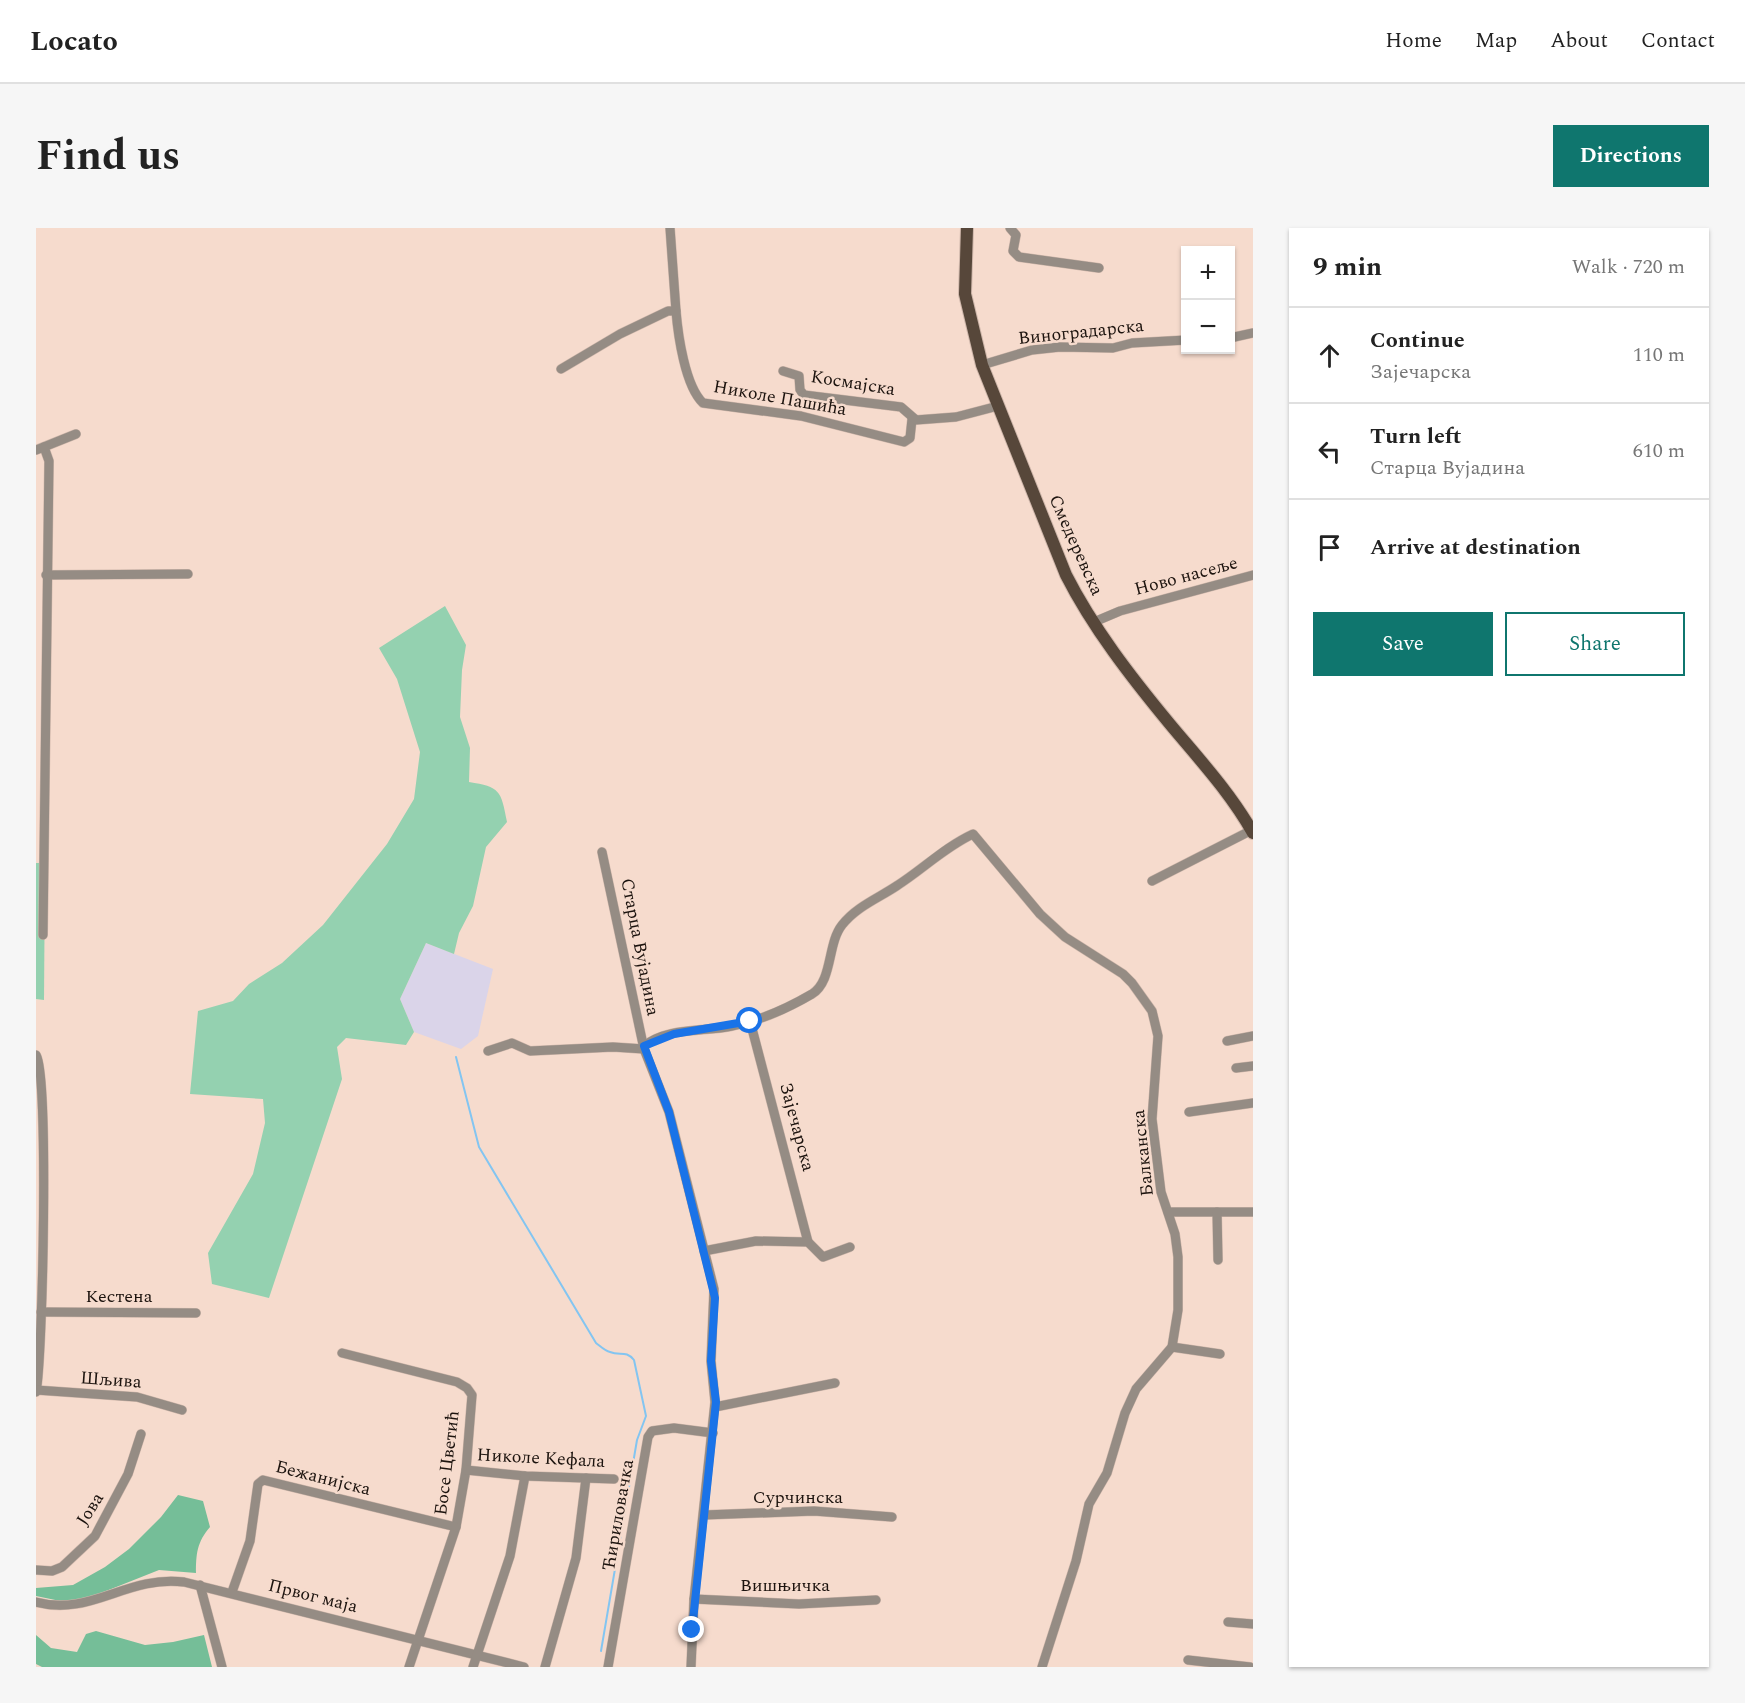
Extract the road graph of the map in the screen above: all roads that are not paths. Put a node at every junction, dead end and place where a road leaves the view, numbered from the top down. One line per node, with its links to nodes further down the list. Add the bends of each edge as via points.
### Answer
1 (670, 228): 5 (street)
2 (967, 228): 9 (main road, Смедеревска, via 965,294)
3 (1010, 228): 4 (street, via 1016,235 1013,251 1019,257)
4 (1099, 268)
5 (676, 311): 10 (street, via 635,326); 13 (street, Николе Пашића, via 695,393 704,403 801,416 904,442 910,438)
6 (1253, 333): 7 (street)
7 (1235, 337)
8 (1181, 339): 9 (street, Виноградарска, via 1113,348 1032,350)
9 (982, 364): 12 (main road, Смедеревска)
10 (561, 369)
11 (783, 371): 13 (street, Космајска, via 799,376 804,395 901,407)
12 (998, 406): 13 (street, Космајска, via 956,417); 19 (main road, Смедеревска, via 1061,564)
13 (912, 419)
14 (76, 434): 15 (street)
15 (40, 449): 17 (street, via 49,461)
16 (188, 574): 17 (street)
17 (46, 575): 23 (street)
18 (1253, 575): 19 (street, Ново насеље, via 1120,611)
19 (1094, 622): 20 (main road, Смедеревска, via 1147,696 1231,797)
20 (1252, 831): 22 (street)
21 (602, 852): 27 (street, Старца Вујадина)
22 (1152, 880)
23 (43, 935)
24 (750, 1021): 27 (street, via 674,1034); 34 (street, Балканска, via 819,988 837,933 853,914 973,834 1040,914 1132,983 1146,1001 1157,1025 1158,1064 1152,1119 1161,1192); 37 (street, Зајечарска)
25 (1253, 1036): 26 (street)
26 (1227, 1041)
27 (644, 1048): 28 (street, via 530,1051 512,1043); 39 (street, Старца Вујадина, via 669,1112)
28 (488, 1051)
29 (36, 1055): 41 (street, via 40,1061 45,1201)
30 (1253, 1066): 31 (street)
31 (1236, 1068)
32 (1253, 1103): 33 (street)
33 (1189, 1112)
34 (1168, 1212): 35 (street); 43 (street, Балканска, via 1178,1257 1178,1310)
35 (1217, 1212): 36 (street); 40 (street)
36 (1253, 1212)
37 (808, 1242): 38 (street, via 823,1257); 39 (street, via 756,1241)
38 (850, 1247)
39 (704, 1251): 48 (street, Старца Вујадина, via 715,1298 711,1361)
40 (1218, 1260)
41 (41, 1312): 42 (street, Кестена); 47 (street)
42 (196, 1313)
43 (1172, 1347): 45 (street); 77 (street, via 1136,1389 1125,1413 1107,1473 1089,1504 1076,1561)
44 (342, 1353): 52 (street, Босе Цветић, via 457,1382 467,1388 471,1395)
45 (1220, 1354)
46 (835, 1383): 48 (street)
47 (36, 1391): 49 (street, Шљива, via 137,1396)
48 (715, 1407): 50 (street, Старца Вујадина)
49 (182, 1410)
50 (713, 1433): 56 (street, Старца Вујадина); 75 (street, Ћириловачка, via 674,1428 652,1431 648,1437)
51 (141, 1434): 59 (street, Јова, via 128,1474 95,1536 62,1567)
52 (465, 1470): 53 (street, Николе Кефала); 58 (street, Босе Цветић)
53 (525, 1476): 54 (street, Николе Кефала); 68 (street, via 510,1556)
54 (586, 1478): 55 (street, Николе Кефала); 74 (street, via 576,1558)
55 (614, 1479)
56 (704, 1515): 57 (street, Сурчинска, via 814,1510); 62 (street, Старца Вујадина)
57 (892, 1516)
58 (456, 1527): 61 (street, Бежанијска, via 263,1480 258,1484 250,1541); 67 (street, Босе Цветић)
59 (36, 1570)
60 (200, 1585): 61 (street, Првог маја); 64 (street, Првог маја, via 158,1580 72,1607); 70 (street)
61 (232, 1592): 67 (street, Првог маја)
62 (694, 1599): 63 (street, Вишњичка, via 799,1604); 76 (street, Старца Вујадина)
63 (876, 1599)
64 (36, 1602)
65 (1228, 1622): 66 (street)
66 (1253, 1624)
67 (418, 1641): 68 (street, Првог маја); 71 (street, Босе Цветић)
68 (477, 1656): 72 (street); 73 (street, Првог маја)
69 (1188, 1660): 78 (street)
70 (222, 1667)
71 (409, 1667)
72 (473, 1667)
73 (524, 1667)
74 (545, 1667)
75 (608, 1667)
76 (691, 1667)
77 (1042, 1667)
78 (1250, 1667)

